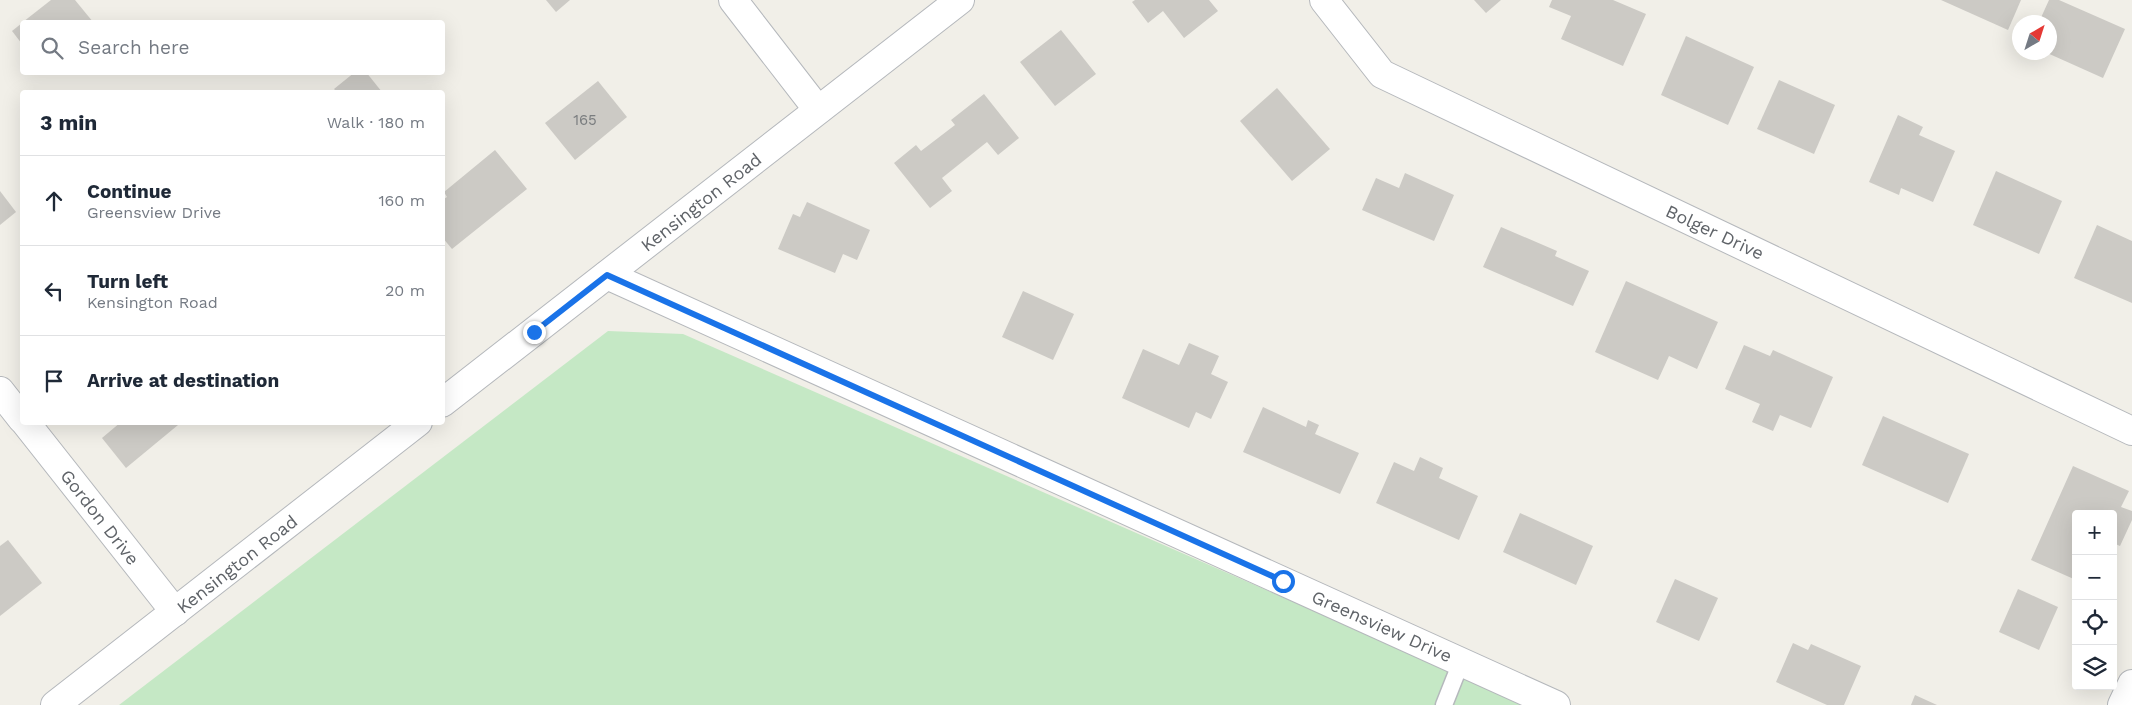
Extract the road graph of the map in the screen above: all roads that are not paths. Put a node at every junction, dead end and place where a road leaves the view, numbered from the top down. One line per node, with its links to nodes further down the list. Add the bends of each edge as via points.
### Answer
1 (733, 0): 4 (street)
2 (960, 0): 4 (street, Kensington Road)
3 (1324, 0): 11 (street, Bolger Drive, via 1382,74)
4 (818, 110): 5 (street, Kensington Road)
5 (607, 275): 7 (street, Kensington Road); 13 (street, Greensview Drive)
6 (0, 391): 8 (street)
7 (445, 401)
8 (20, 416)
9 (27, 425): 12 (street, Gordon Drive)
10 (414, 425): 12 (street, Kensington Road)
11 (2132, 431)
12 (175, 612): 15 (street, Kensington Road)
13 (1462, 662): 16 (lane); 17 (street, Greensview Drive)
14 (2132, 684): 18 (street)
15 (55, 705)
16 (1444, 705)
17 (1556, 705)
18 (2122, 705)

